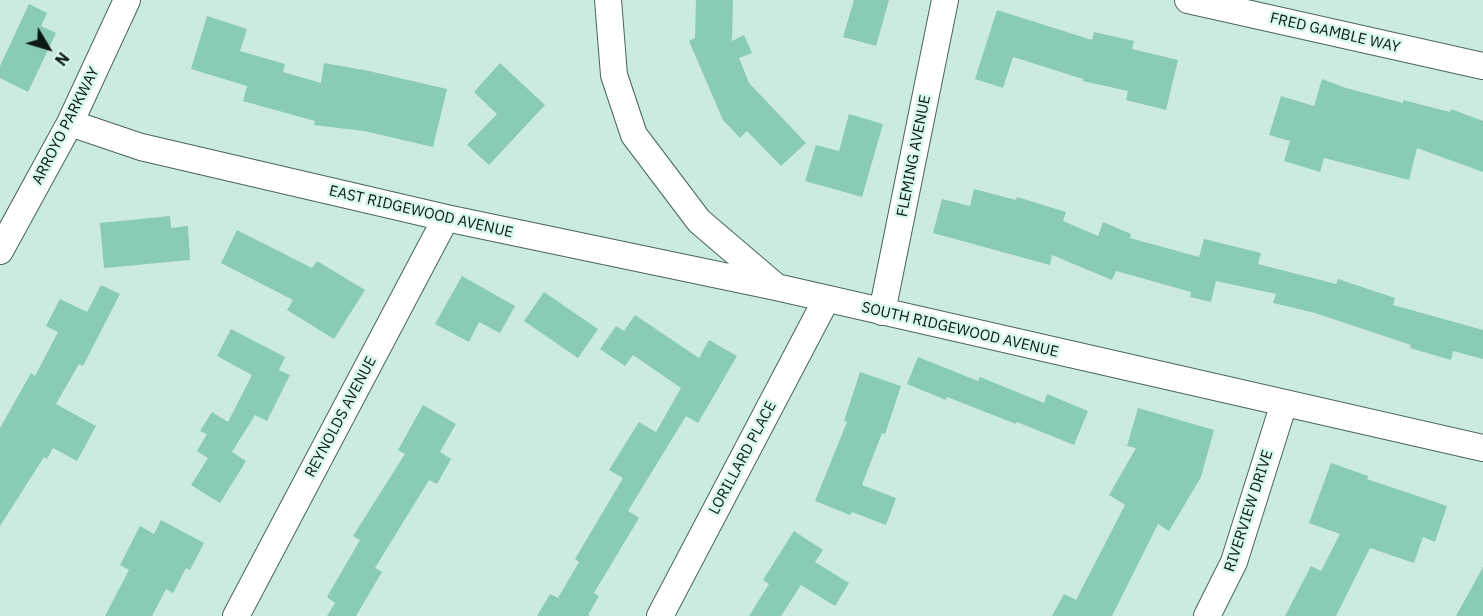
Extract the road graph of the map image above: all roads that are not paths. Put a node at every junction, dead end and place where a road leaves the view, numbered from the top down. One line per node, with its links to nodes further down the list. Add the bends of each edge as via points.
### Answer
1 (127, 0): 6 (street, ARROYO PARKWAY)
2 (608, 0): 9 (street, SOUTH RIDGEWOOD AVENUE, via 614,75 634,135 699,221)
3 (945, 0): 11 (street, FLEMING AVENUE)
4 (1188, 0): 5 (street, FRED GAMBLE WAY)
5 (1483, 66)
6 (70, 123): 7 (street, EAST RIDGEWOOD AVENUE, via 141,147); 8 (street, ARROYO PARKWAY)
7 (446, 218): 9 (street, EAST RIDGEWOOD AVENUE); 14 (street, REYNOLDS AVENUE)
8 (0, 251)
9 (776, 287): 10 (street, SOUTH RIDGEWOOD AVENUE)
10 (826, 300): 11 (street, SOUTH RIDGEWOOD AVENUE); 15 (street, LORILLARD PLACE)
11 (882, 312): 12 (street, SOUTH RIDGEWOOD AVENUE)
12 (1284, 404): 13 (street, SOUTH RIDGEWOOD AVENUE); 16 (street, RIVERVIEW DRIVE, via 1234,562)
13 (1483, 448)
14 (236, 616)
15 (660, 616)
16 (1208, 616)

